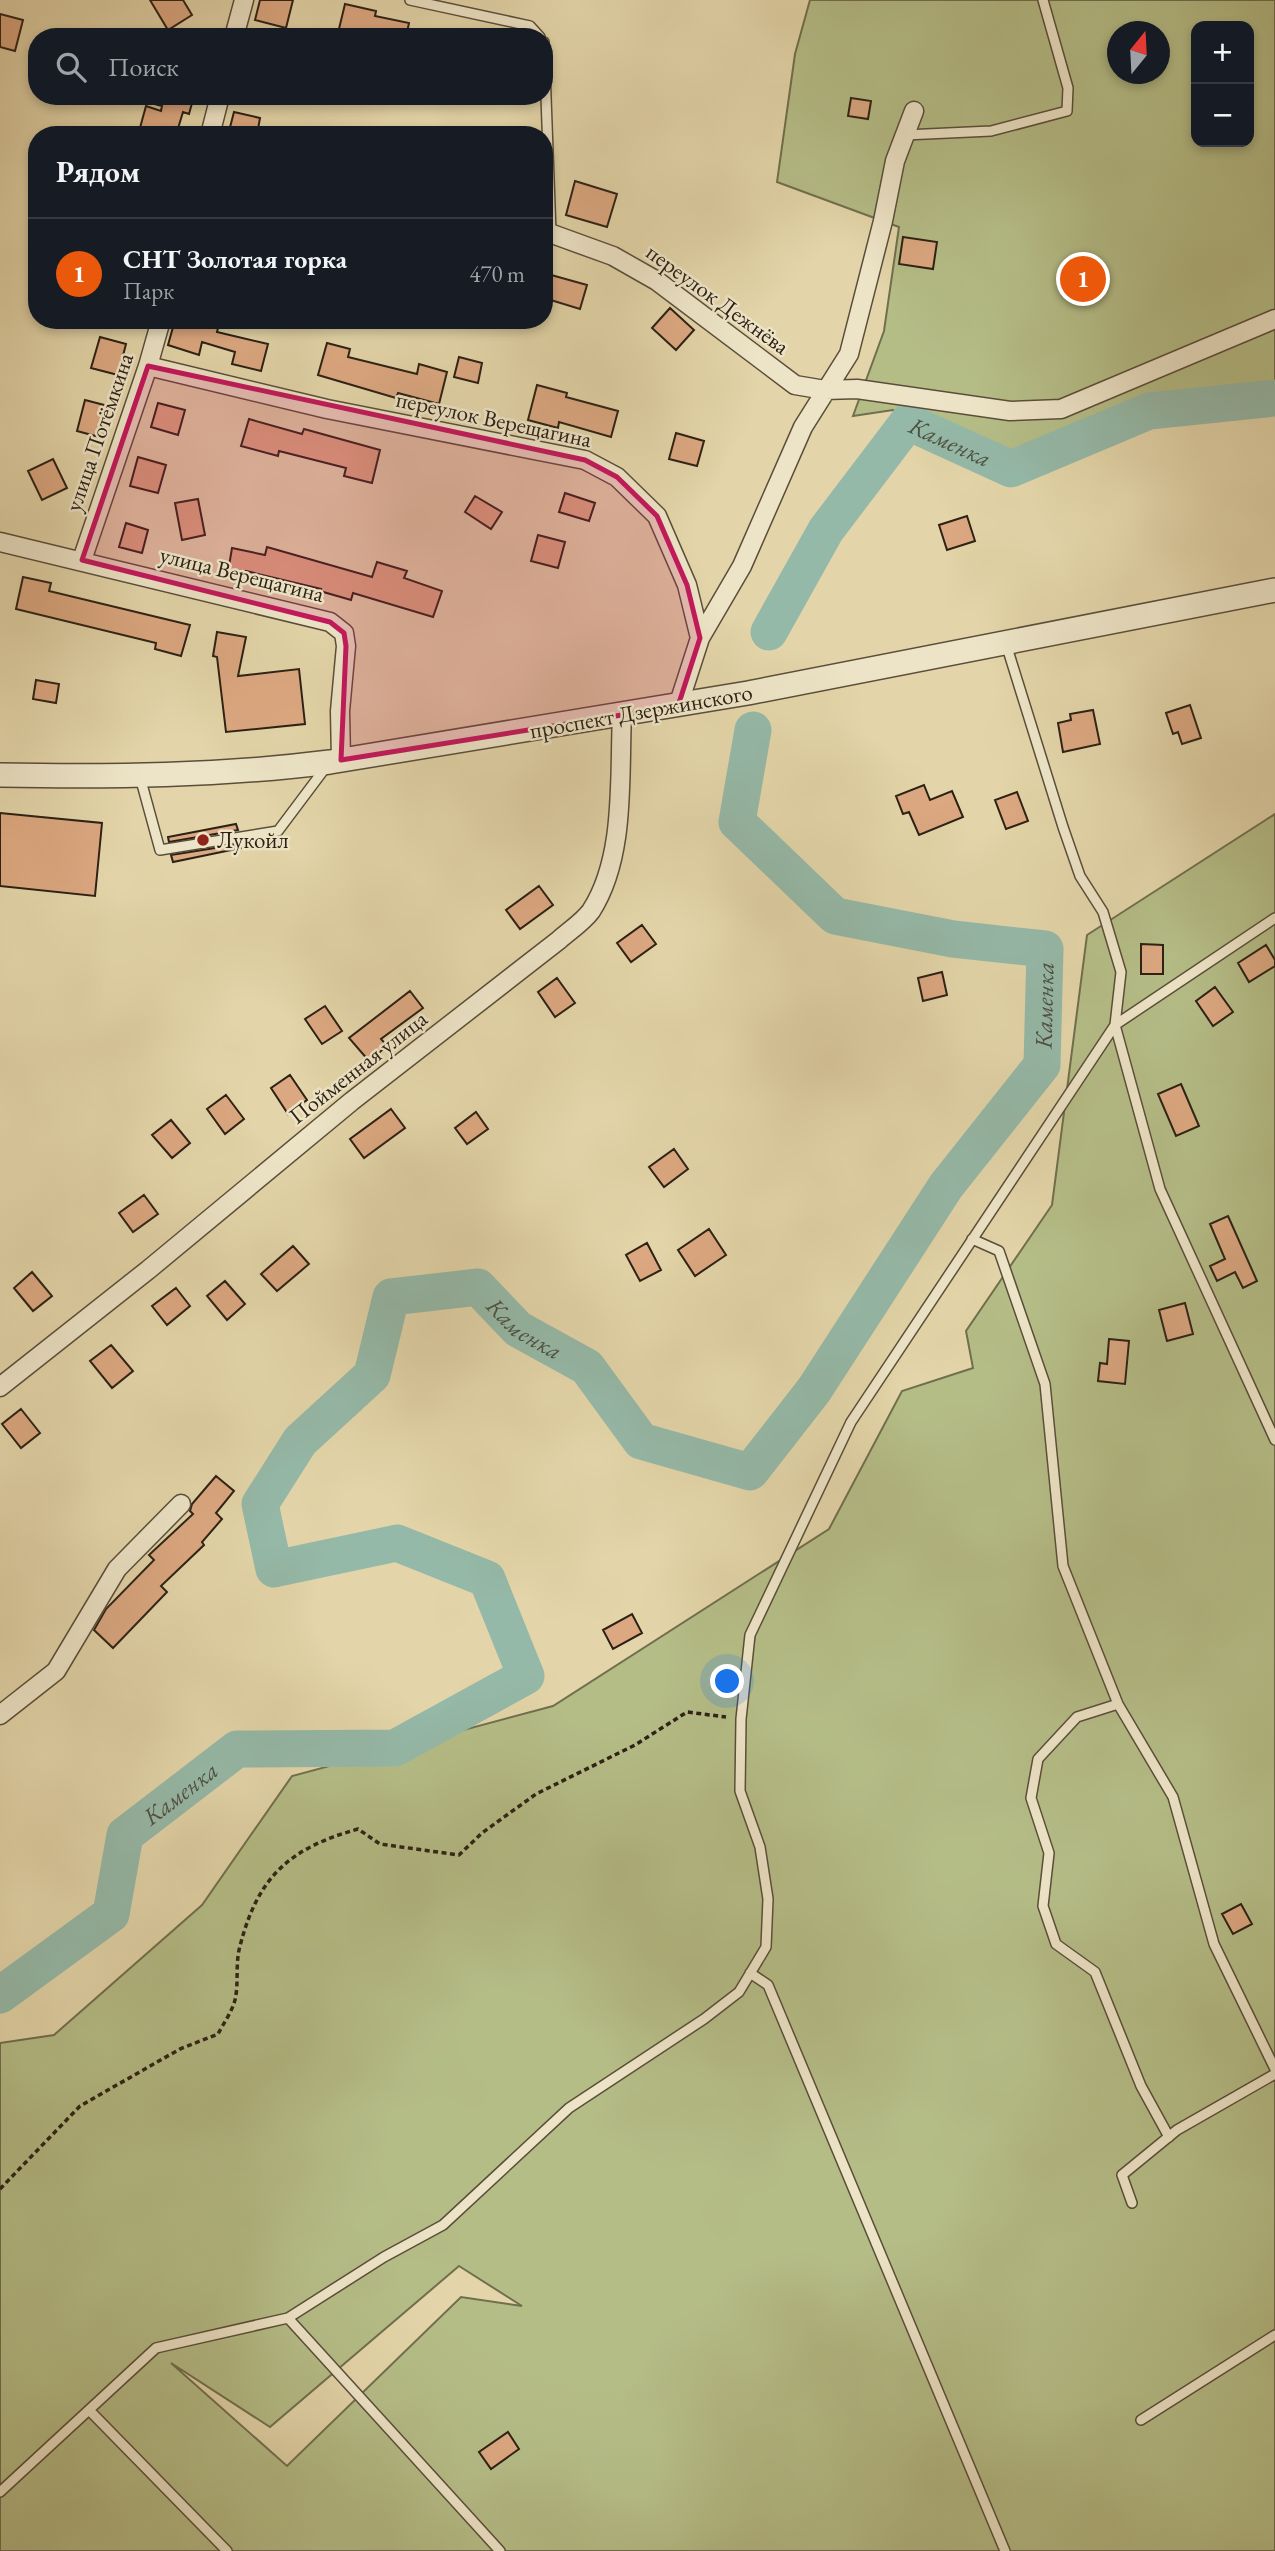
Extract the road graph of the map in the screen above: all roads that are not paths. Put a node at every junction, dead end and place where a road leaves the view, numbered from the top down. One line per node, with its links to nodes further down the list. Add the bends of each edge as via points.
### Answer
1 (244, 0): 4 (street)
2 (410, 0): 5 (lane)
3 (1043, 0): 11 (lane, via 1069,88 1067,111 991,131)
4 (236, 28)
5 (532, 28)
6 (217, 105): 9 (street)
7 (545, 105): 10 (lane)
8 (914, 111): 11 (street)
9 (212, 126)
10 (545, 126)
11 (905, 135): 16 (street, via 849,354)
12 (553, 234): 16 (street, переулок Дежнёва, via 635,268 795,385)
13 (1275, 319): 16 (street, переулок Дежнёва, via 1061,409 1010,411 857,389)
14 (158, 329): 15 (street, улица Потёмкина)
15 (148, 366): 18 (street, улица Потёмкина); 20 (street, переулок Верещагина, via 327,409 585,460 617,477 657,516 687,584)
16 (825, 390): 20 (street, via 803,427 742,566)
17 (0, 542): 18 (street, улица Верещагина)
18 (82, 560): 24 (street, улица Верещагина, via 330,622 344,633)
19 (1275, 590): 21 (street, проспект Дзержинского)
20 (701, 638): 22 (street)
21 (1006, 643): 22 (street, проспект Дзержинского); 28 (lane, via 1080,876 1103,912 1121,972)
22 (678, 706): 23 (street, проспект Дзержинского)
23 (622, 715): 24 (street, проспект Дзержинского); 30 (street, Пойменная улица, via 613,848 603,887 589,913)
24 (336, 761): 26 (street, проспект Дзержинского); 26 (lane, via 278,831 160,850)
25 (0, 775): 26 (street, проспект Дзержинского)
26 (140, 777)
27 (1275, 918): 28 (lane)
28 (1115, 1025): 29 (lane); 31 (lane, via 1160,1189)
29 (972, 1239): 33 (lane, via 999,1251 1045,1384 1063,1566); 35 (lane, via 851,1422 750,1635 741,1720 740,1791 760,1847 768,1899 766,1947)
30 (0, 1387)
31 (1275, 1440)
32 (181, 1504): 34 (street, via 117,1569 56,1671)
33 (1118, 1704): 36 (lane, via 1173,1797 1214,1944); 38 (lane, via 1077,1717 1038,1759 1031,1798 1049,1853 1042,1906 1056,1944 1095,1972 1141,2086)
34 (0, 1715)
35 (750, 1973): 40 (lane, via 739,1992 704,2019 569,2108 443,2225); 47 (lane, via 768,1985)
36 (1275, 2069)
37 (1275, 2074): 38 (lane)
38 (1169, 2137): 39 (lane, via 1122,2175)
39 (1132, 2203)
40 (288, 2318): 42 (lane, via 156,2348); 46 (lane)
41 (1275, 2335): 43 (lane)
42 (89, 2410): 44 (lane); 45 (lane)
43 (1141, 2420)
44 (0, 2492)
45 (227, 2551)
46 (500, 2551)
47 (1005, 2551)

